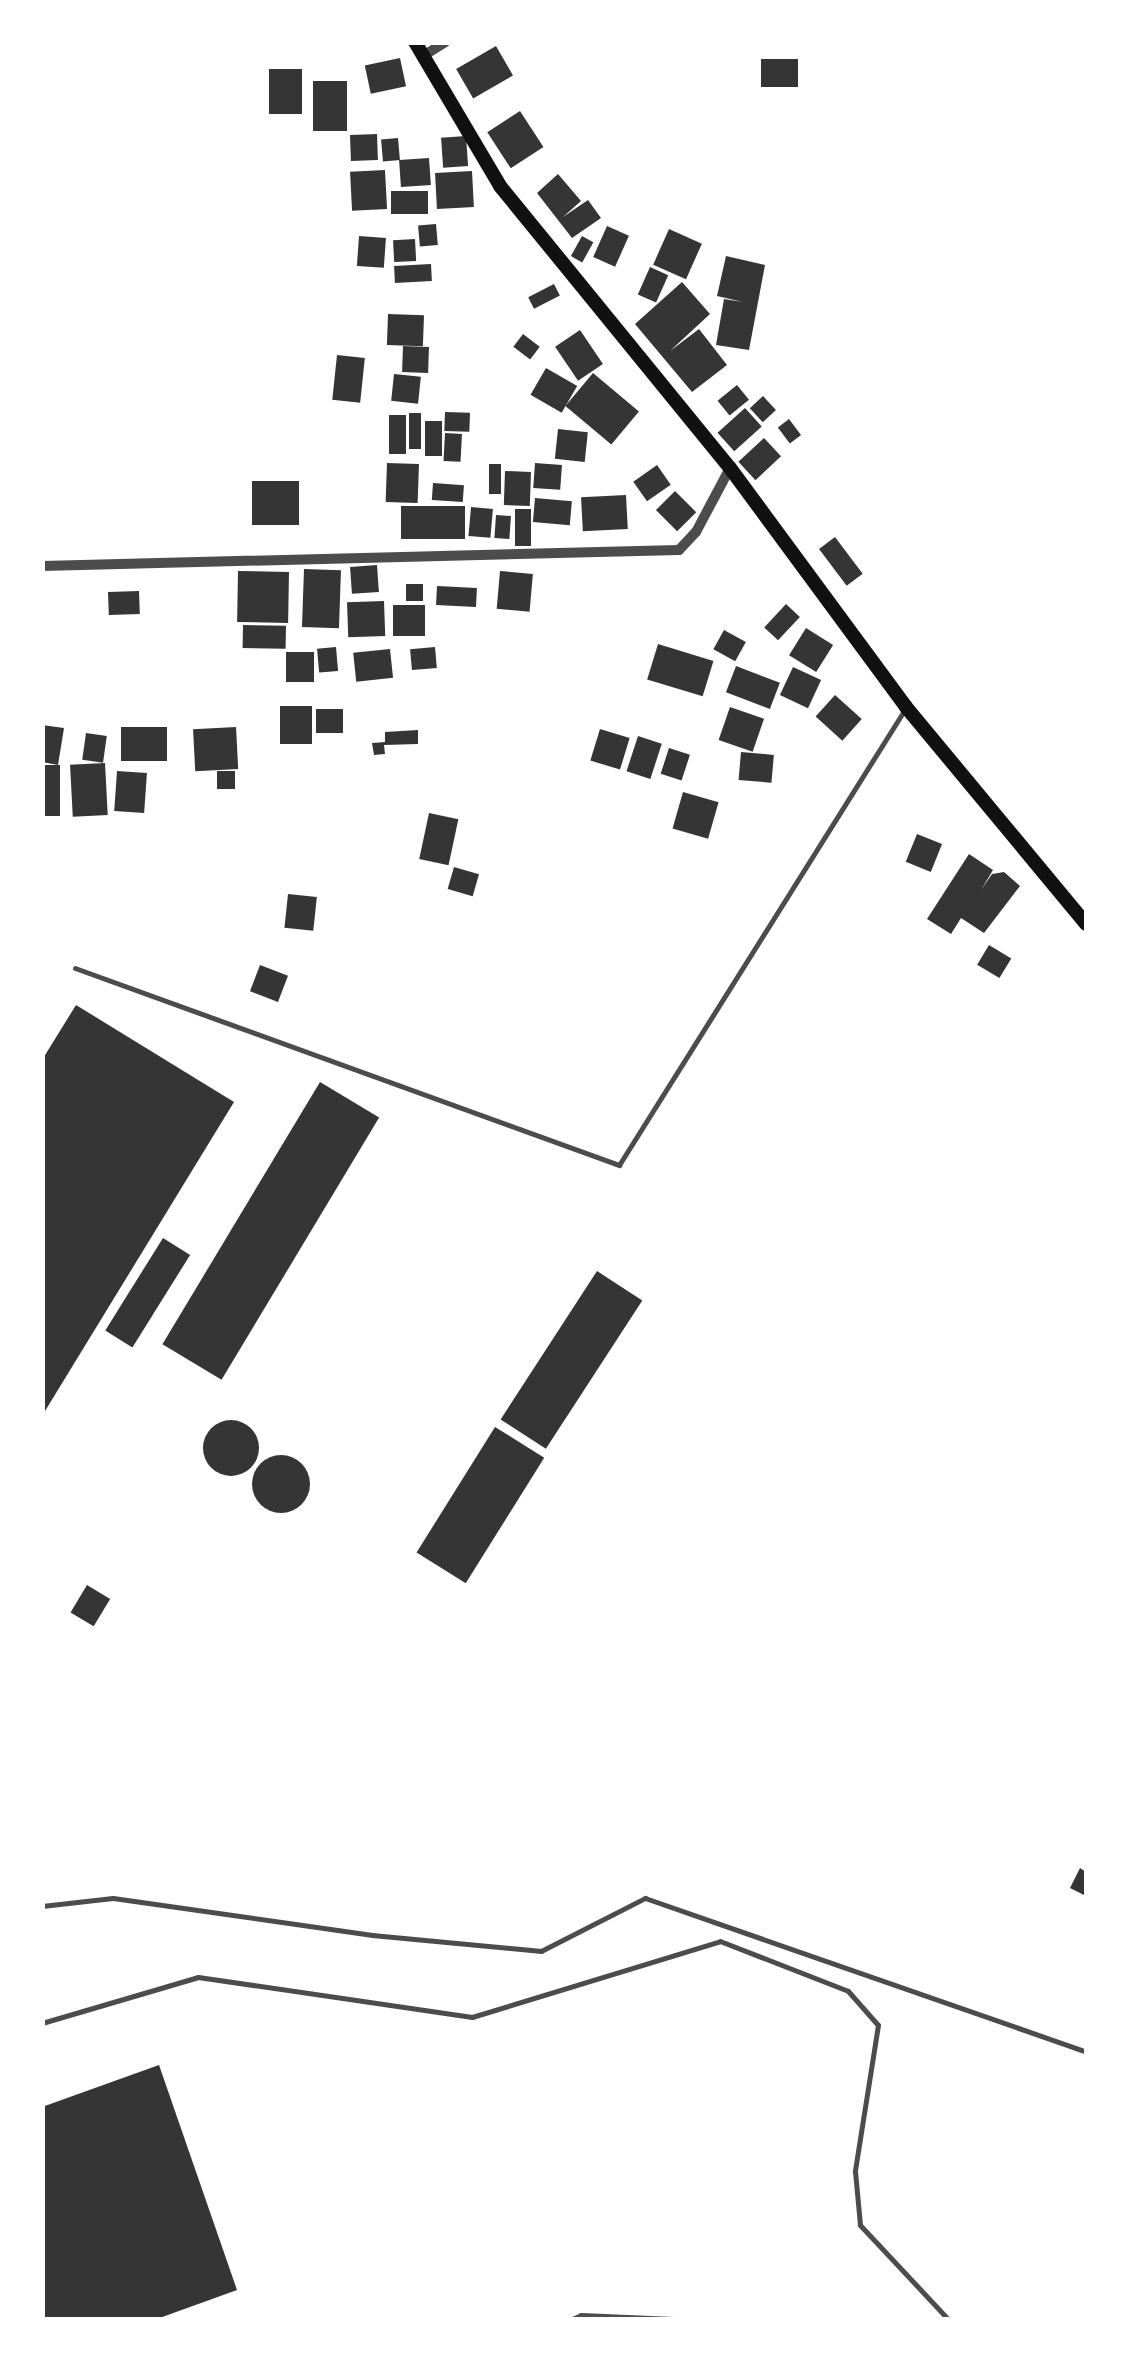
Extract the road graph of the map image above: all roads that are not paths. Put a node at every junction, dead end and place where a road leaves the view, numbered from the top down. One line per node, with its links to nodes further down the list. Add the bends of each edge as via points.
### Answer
1 (445, 42): 2 (street)
2 (419, 49): 3 (main road, via 500,186)
3 (730, 468): 4 (street, via 679,550); 5 (main road)
4 (42, 566)
5 (906, 707): 6 (main road); 7 (lane, via 619,1165)
6 (1086, 924)
7 (76, 968)
8 (42, 1906): 10 (lane, via 113,1898 540,1951 644,1898)
9 (42, 2023): 13 (lane, via 198,1977 472,2017 720,1942 848,1991 878,2025 855,2171 860,2225)
10 (1086, 2052)
11 (570, 2320): 12 (lane, via 582,2314)
12 (697, 2320)
13 (949, 2320)

